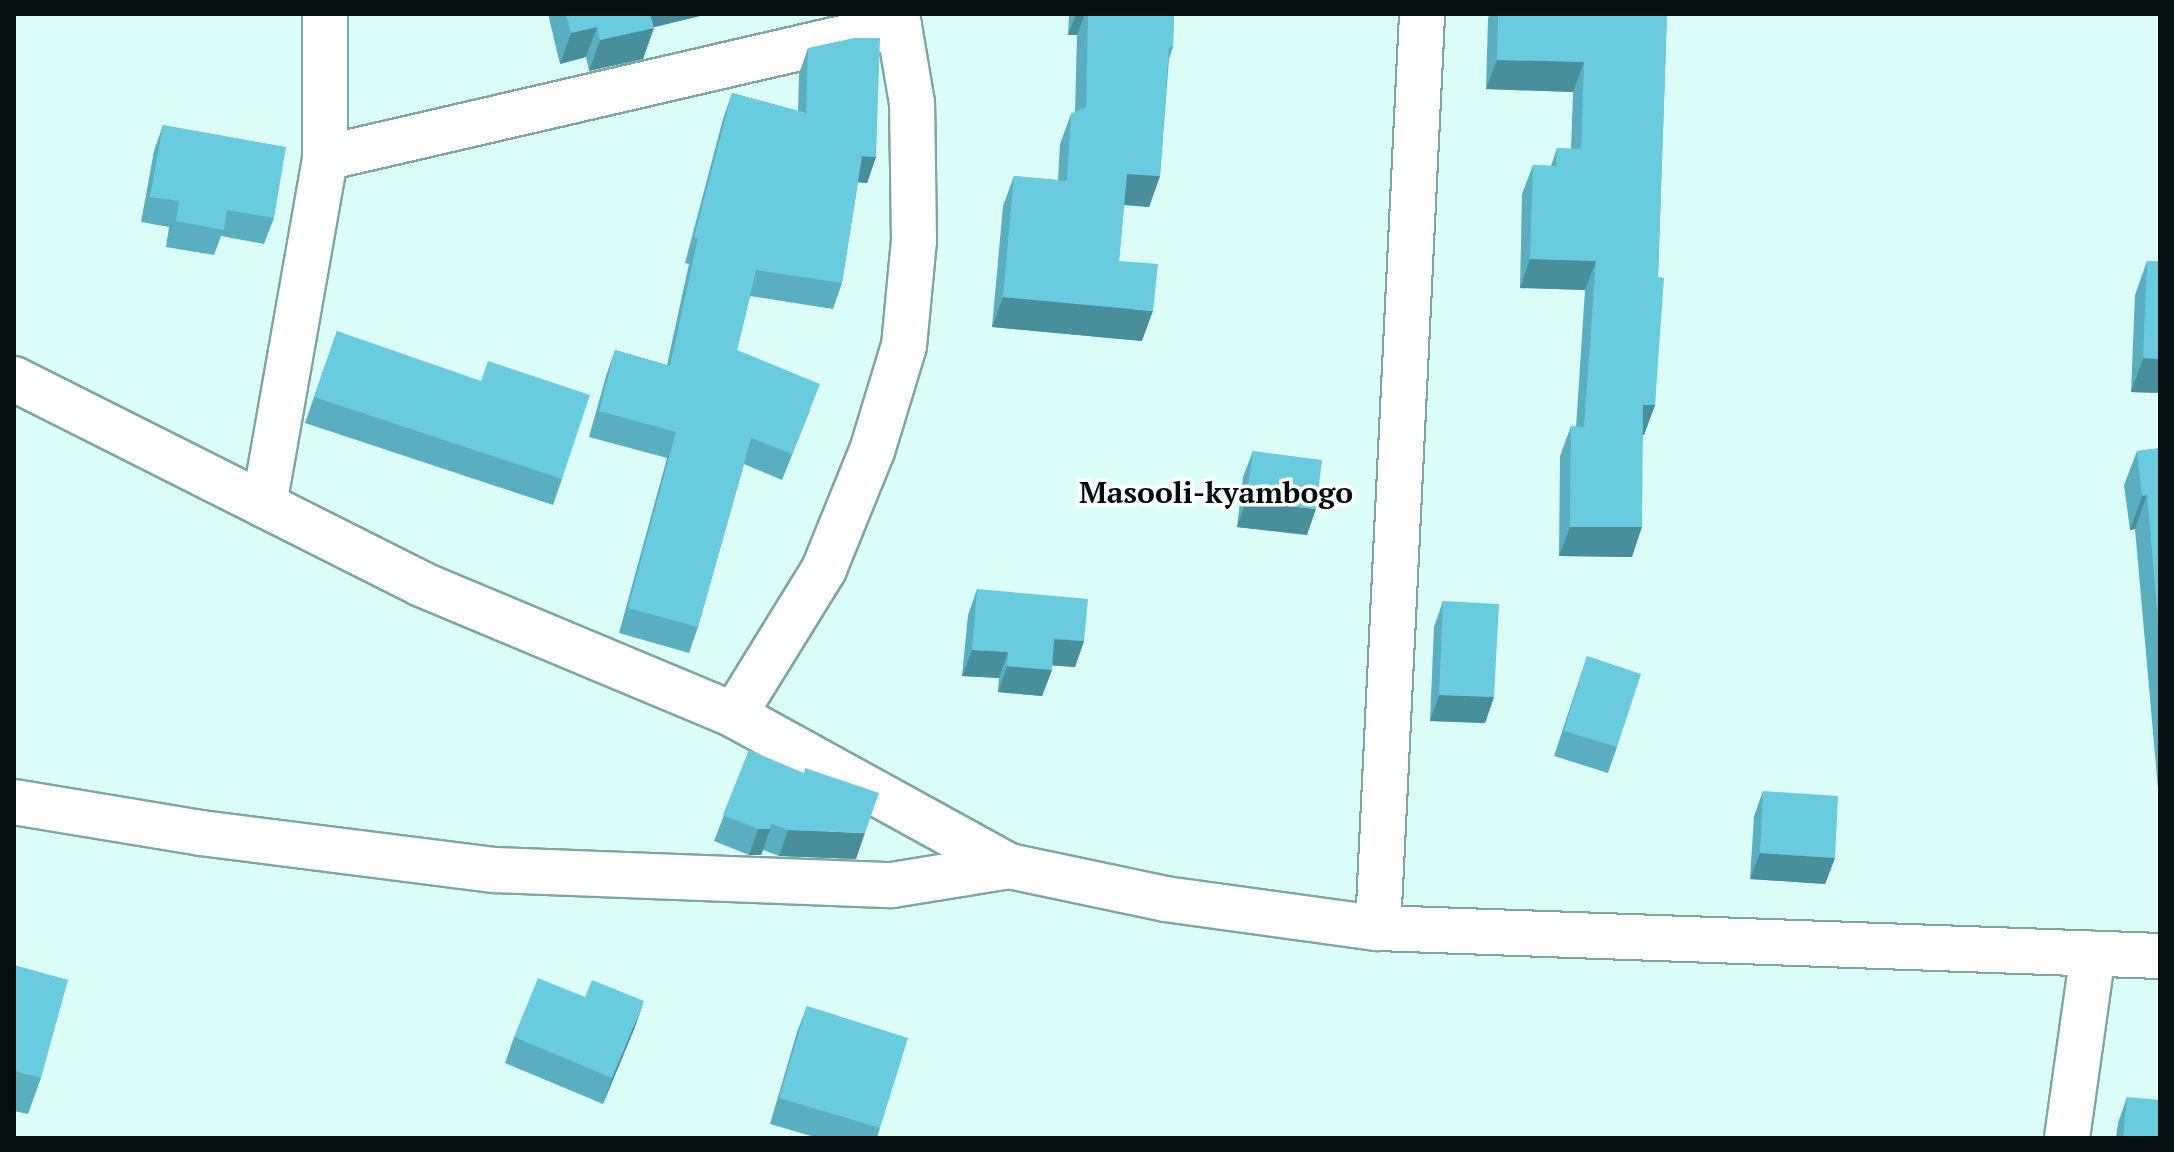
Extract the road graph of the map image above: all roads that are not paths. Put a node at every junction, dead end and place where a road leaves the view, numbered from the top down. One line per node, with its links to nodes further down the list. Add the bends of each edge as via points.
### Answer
1 (325, 14): 4 (street)
2 (1422, 14): 10 (street)
3 (898, 20): 4 (street, via 621,92); 7 (street, via 912,103 914,241 904,346 872,451 824,569)
4 (325, 158): 6 (street)
5 (14, 379): 6 (street)
6 (264, 505): 7 (street, via 421,584)
7 (734, 715): 9 (street)
8 (14, 802): 9 (street, via 201,833 495,870 892,885)
9 (1009, 866): 10 (street, via 1165,899)
10 (1378, 928): 11 (street)
11 (2093, 954): 12 (street); 13 (street)
12 (2160, 956)
13 (2067, 1138)

